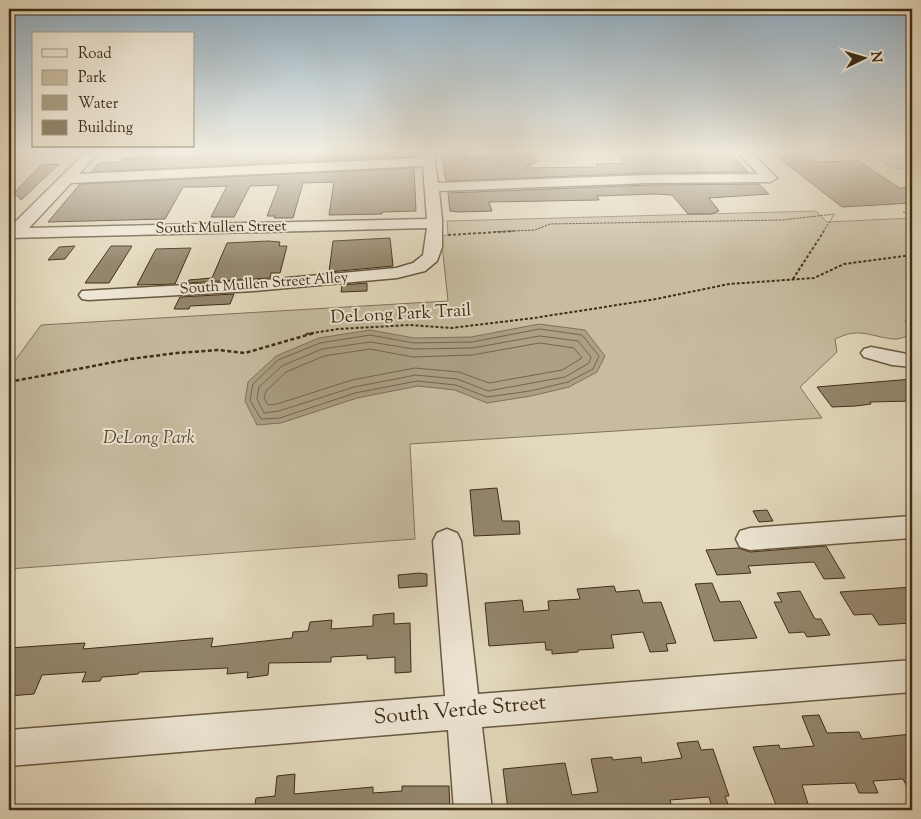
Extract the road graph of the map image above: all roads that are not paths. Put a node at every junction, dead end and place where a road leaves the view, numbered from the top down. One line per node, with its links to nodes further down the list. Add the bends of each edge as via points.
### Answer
1 (58, 189): 4 (street)
2 (432, 189): 3 (street)
3 (434, 228): 4 (street, South Mullen Street); 5 (street, South Mullen Street Alley, via 433,253 428,261 397,273 254,286)
4 (10, 233)
5 (88, 294)
6 (871, 353): 7 (street)
7 (912, 361)
8 (912, 527): 9 (street)
9 (750, 539)
10 (447, 541): 12 (street)
11 (912, 676): 12 (street, South Verde Street)
12 (463, 710): 13 (street, South Verde Street); 14 (street)
13 (9, 748)
14 (473, 810)

